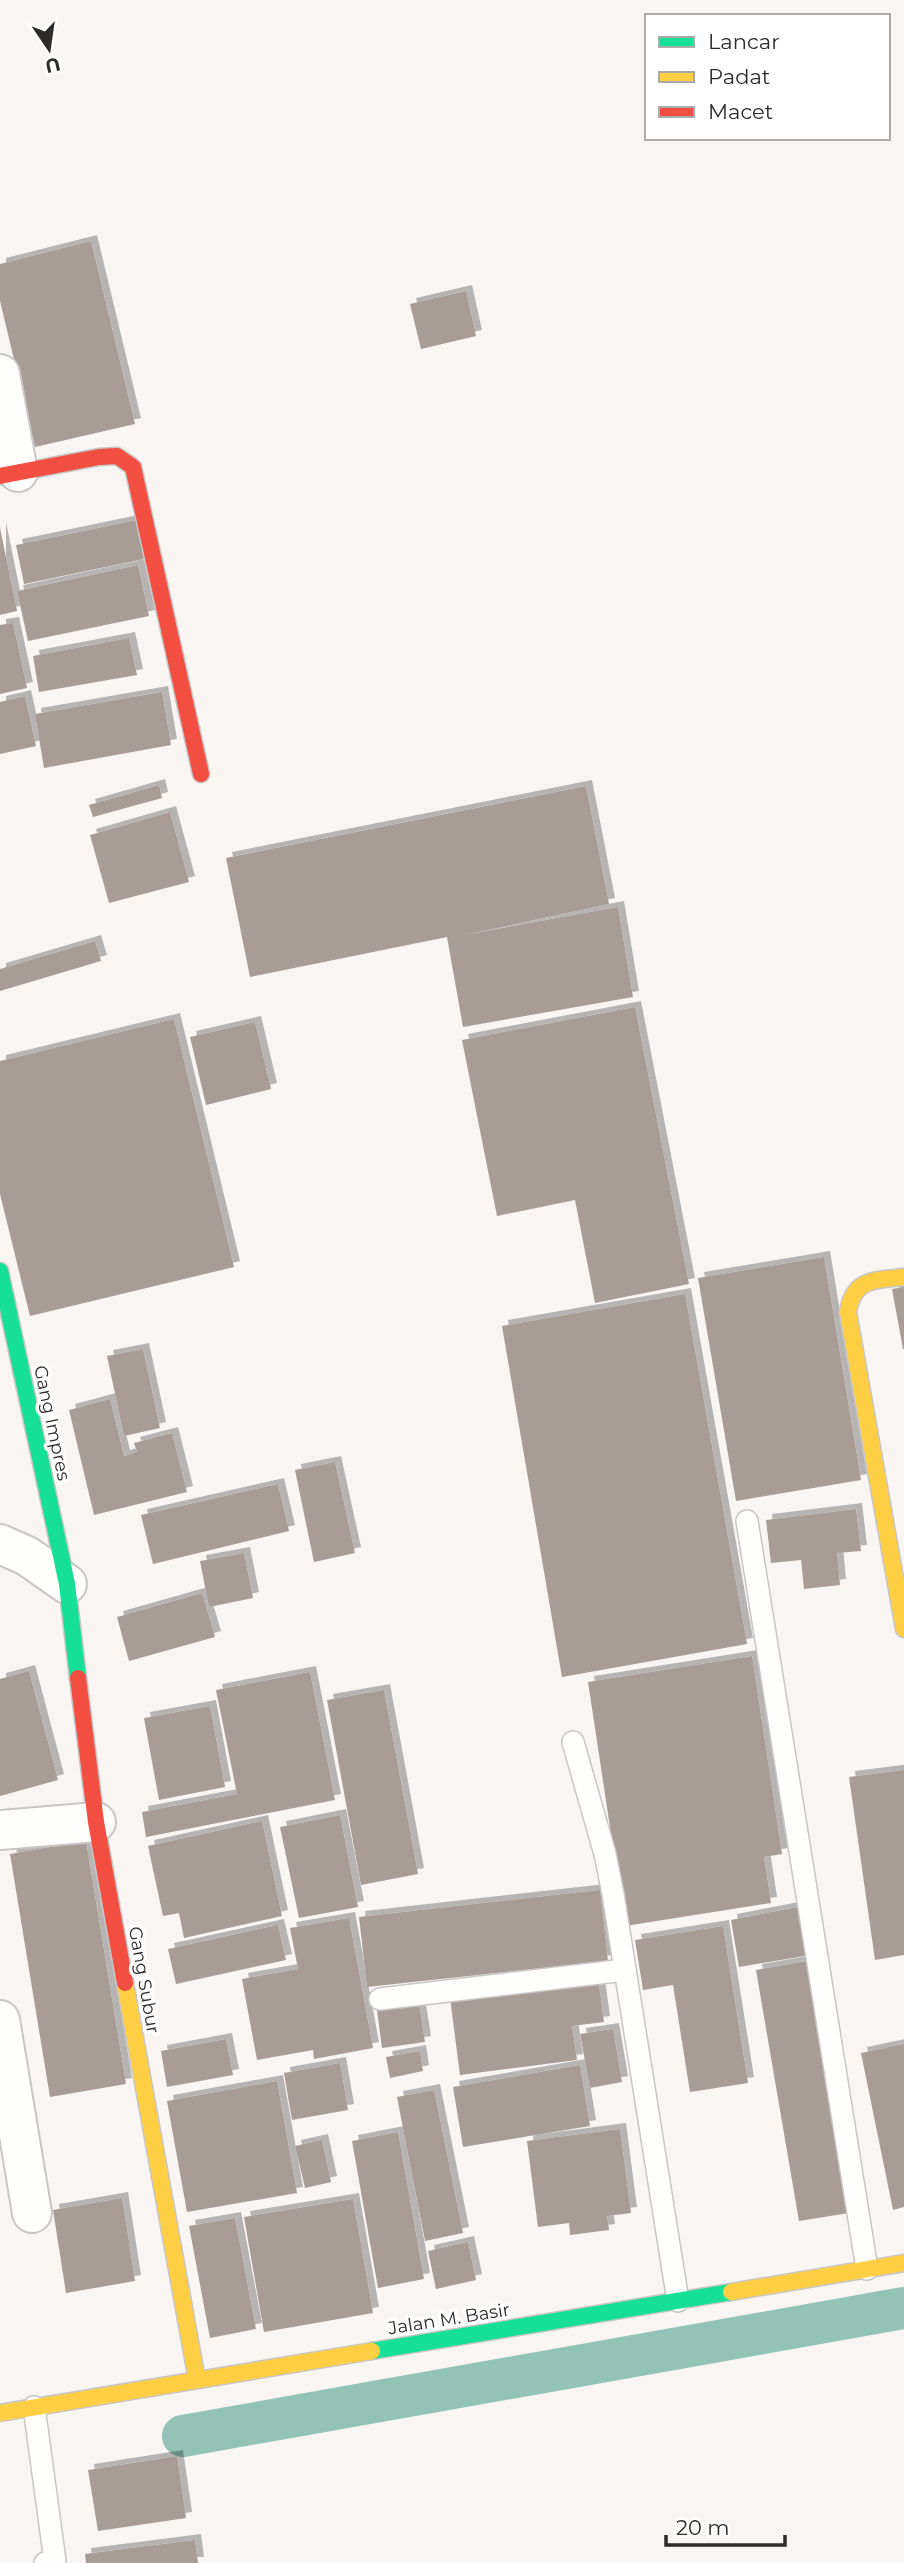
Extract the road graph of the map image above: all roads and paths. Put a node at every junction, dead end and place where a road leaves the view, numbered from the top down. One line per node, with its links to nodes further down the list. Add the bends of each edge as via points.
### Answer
1 (0, 374): 2 (street)
2 (9, 474): 3 (street, via 99,457 117,456 133,467)
3 (201, 774)
4 (0, 1271): 8 (street, Gang Impres)
5 (904, 1277): 9 (street, via 863,1283 851,1294 848,1312)
6 (747, 1521): 18 (lane)
7 (0, 1544): 8 (street, via 27,1556)
8 (67, 1584): 11 (street, Gang Subur)
9 (904, 1629)
10 (573, 1742): 13 (lane, via 605,1854)
11 (96, 1822): 12 (street); 20 (street, Gang Subur)
12 (0, 1830)
13 (625, 1970): 14 (lane); 19 (lane)
14 (380, 1999)
15 (0, 2020): 16 (street)
16 (32, 2213)
17 (904, 2263): 18 (street, Jalan M. Basir)
18 (867, 2269): 19 (street, Jalan M. Basir)
19 (678, 2301): 20 (street, Jalan M. Basir)
20 (197, 2380): 21 (street, Jalan M. Basir)
21 (34, 2407): 22 (street, Jalan M. Basir); 23 (lane, via 55,2561)
22 (0, 2413)
23 (45, 2563)

